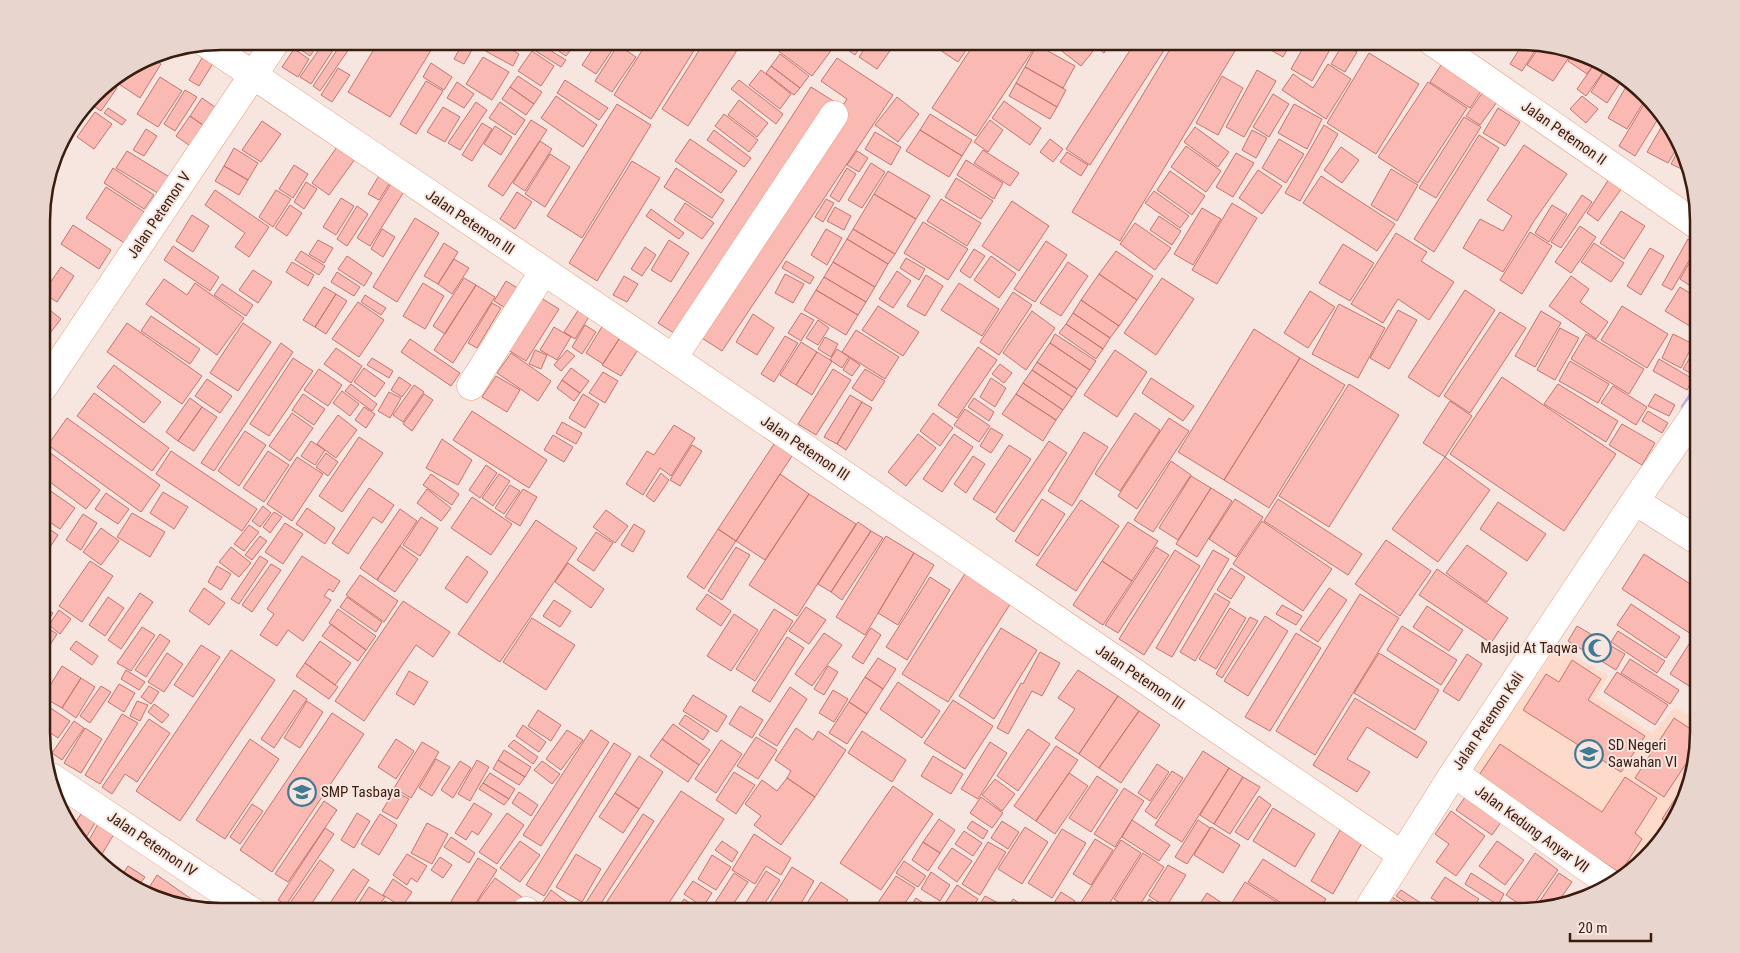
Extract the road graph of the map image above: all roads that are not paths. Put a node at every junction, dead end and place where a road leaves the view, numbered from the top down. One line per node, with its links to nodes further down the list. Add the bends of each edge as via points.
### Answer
1 (216, 50): 4 (street, Jalan Petemon III)
2 (270, 50): 4 (street, Jalan Petemon V)
3 (1444, 50): 6 (street, Jalan Petemon II)
4 (254, 75): 7 (street, Jalan Petemon III); 9 (street, Jalan Petemon V)
5 (834, 115): 8 (street)
6 (1690, 220)
7 (543, 272): 8 (street, Jalan Petemon III); 10 (street)
8 (673, 358): 16 (street, Jalan Petemon III)
9 (50, 377)
10 (470, 386)
11 (1690, 422): 12 (street, Jalan Petemon Kali)
12 (1635, 501): 13 (street); 14 (street, Jalan Petemon Kali)
13 (1690, 536)
14 (1454, 773): 16 (street, Jalan Petemon Kali); 17 (street, Jalan Kedung Anyar VII)
15 (57, 781): 18 (street, Jalan Petemon IV)
16 (1394, 850): 19 (street, Jalan Petemon Kali)
17 (1604, 880)
18 (240, 903)
19 (1371, 903)

